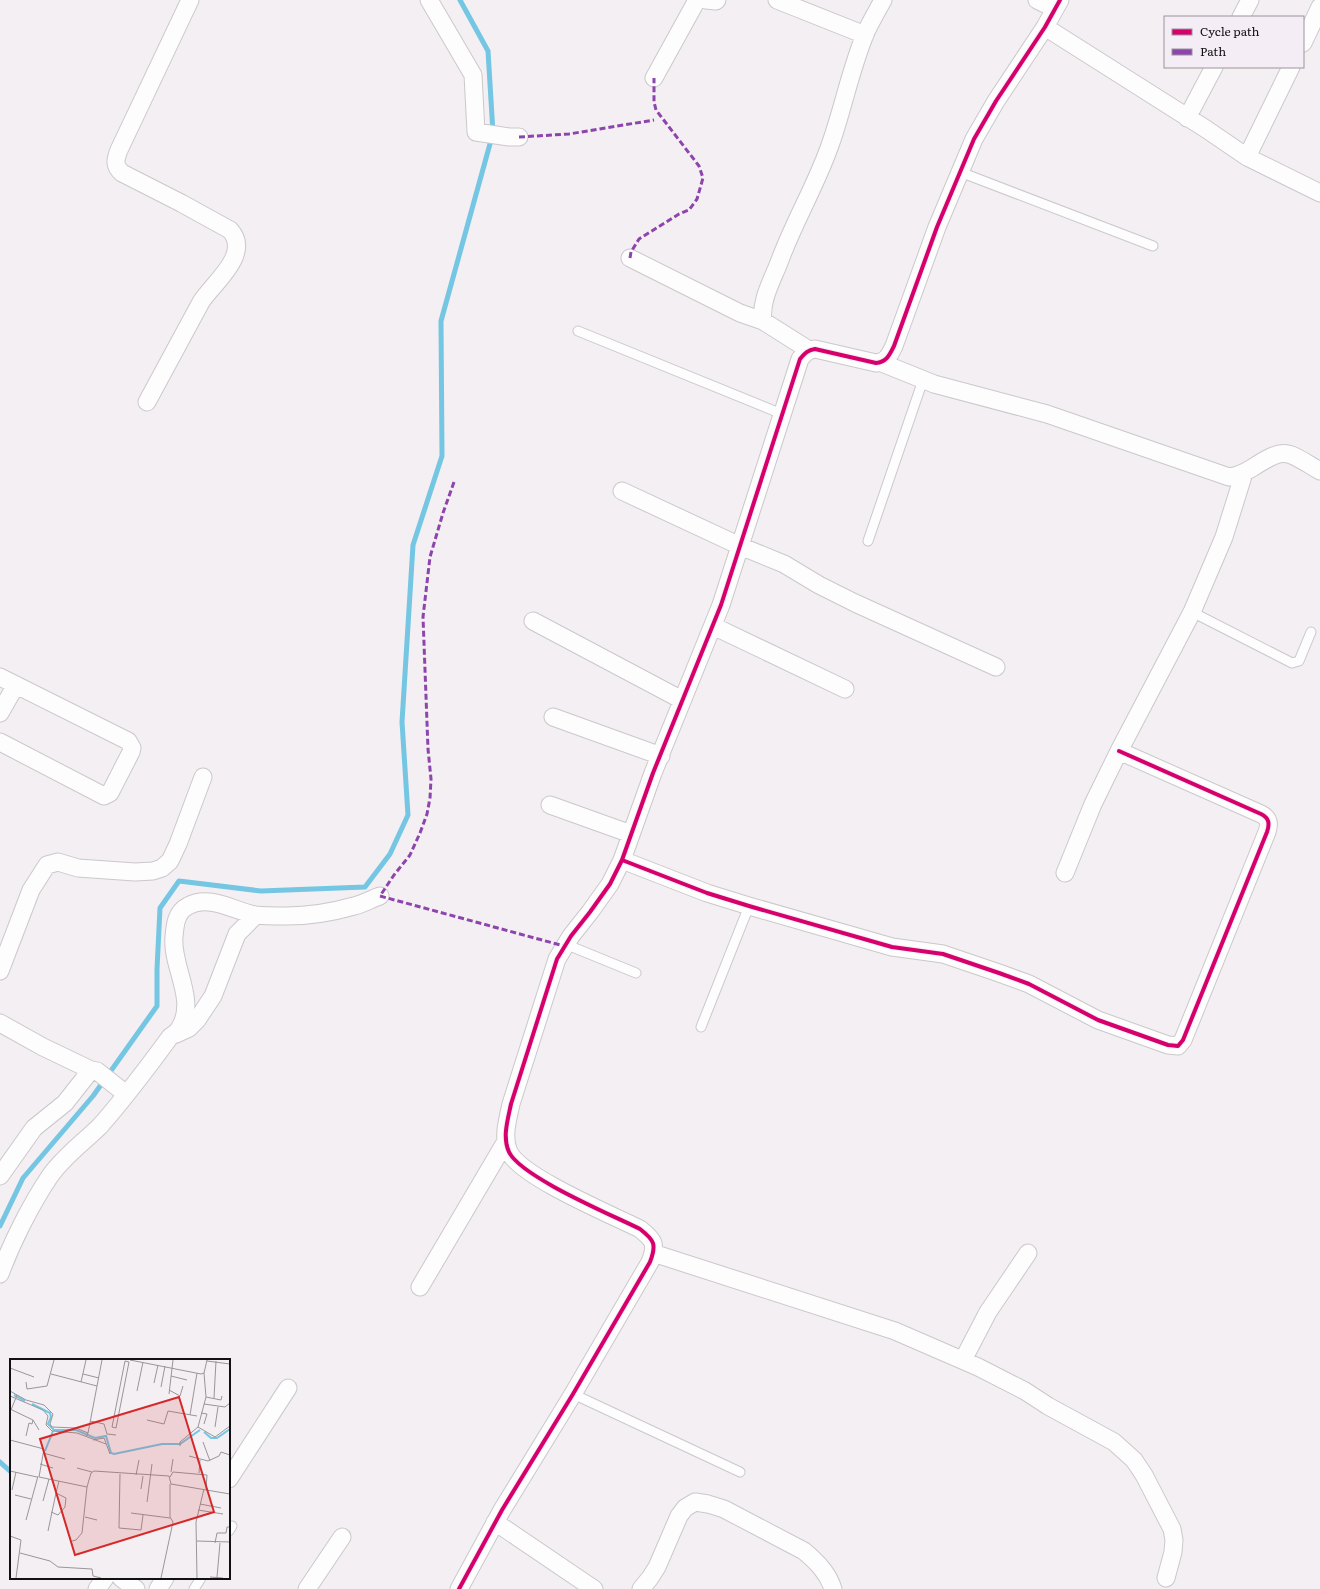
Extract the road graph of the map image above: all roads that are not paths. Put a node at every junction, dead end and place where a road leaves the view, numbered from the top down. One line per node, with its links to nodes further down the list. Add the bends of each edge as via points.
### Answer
1 (190, 0): 31 (street, via 119,150 116,164 122,173 230,230 237,243 230,266 201,302)
2 (429, 0): 20 (street, via 473,75 476,132)
3 (697, 0): 18 (street)
4 (706, 0): 5 (street)
5 (716, 0)
6 (777, 0): 14 (street)
7 (883, 0): 14 (street)
8 (1037, 0): 10 (street)
9 (1250, 0): 12 (street)
10 (1058, 5): 13 (street)
11 (1320, 7): 15 (street)
12 (1242, 16)
13 (1046, 27): 19 (street); 22 (street, via 996,101 974,139)
14 (865, 35): 26 (street, via 830,146 764,302)
15 (1304, 41)
16 (1213, 68): 19 (street)
17 (1291, 68): 21 (street)
18 (654, 78)
19 (1187, 118): 21 (street)
20 (514, 137)
21 (1247, 157): 23 (street)
22 (960, 172): 24 (lane); 29 (street, via 937,226 894,346)
23 (1320, 193)
24 (1153, 246)
25 (630, 258): 26 (street, via 740,313)
26 (763, 320): 28 (street)
27 (578, 331): 32 (lane)
28 (809, 350): 29 (street, via 821,350); 32 (street, via 800,359)
29 (882, 363): 30 (street)
30 (922, 380): 34 (street, via 1047,414 1222,475 1236,476); 36 (lane)
31 (147, 402)
32 (782, 414): 37 (street)
33 (1320, 470): 34 (street, via 1294,456 1278,453)
34 (1244, 473): 38 (street, via 1224,537)
35 (622, 491): 37 (street)
36 (868, 541)
37 (740, 546): 40 (street); 42 (street, via 784,564 855,602)
38 (1192, 612): 41 (lane, via 1292,663 1299,661); 50 (street)
39 (533, 621): 46 (street)
40 (713, 626): 45 (street); 46 (street)
41 (1311, 632)
42 (996, 667)
43 (0, 677): 44 (street)
44 (16, 685): 47 (street); 49 (street, via 128,741 132,748 131,752 110,792 104,796)
45 (845, 688)
46 (682, 700): 51 (street)
47 (0, 713)
48 (553, 717): 51 (street)
49 (0, 742)
50 (1119, 751): 56 (street); 58 (street, via 1261,814 1269,823 1186,1033 1178,1046 1168,1045 1104,1022 1029,984 950,956 892,947)
51 (661, 756): 54 (street)
52 (203, 777): 61 (street, via 178,844 170,861 162,868 135,872 78,868 58,862 47,865 31,890)
53 (550, 805): 54 (street)
54 (631, 834): 55 (street)
55 (622, 860): 58 (street, via 707,893); 60 (street, via 610,884)
56 (1064, 873)
57 (380, 896): 59 (street, via 356,906 325,913)
58 (749, 906): 64 (lane)
59 (256, 915): 65 (street, via 237,934 212,996 197,1020); 65 (street, via 211,902 192,905 181,911 177,918 173,945 186,1007 179,1029)
60 (565, 944): 62 (lane); 68 (street, via 557,959 511,1104)
61 (0, 971)
62 (636, 973)
63 (0, 1023): 66 (street)
64 (701, 1027)
65 (170, 1037): 67 (street)
66 (94, 1071): 67 (street); 69 (street, via 65,1103 34,1128)
67 (124, 1092): 72 (street, via 99,1126 51,1175 18,1234)
68 (506, 1141): 70 (street, via 509,1153 535,1176 640,1228 653,1241); 73 (street)
69 (0, 1176)
70 (653, 1253): 74 (street, via 874,1323); 76 (street)
71 (1028, 1253): 74 (street, via 988,1312)
72 (0, 1274)
73 (420, 1287)
74 (962, 1360): 81 (street, via 1025,1391 1114,1442 1129,1454 1144,1475 1172,1529 1173,1552)
75 (288, 1388): 78 (street)
76 (573, 1394): 77 (lane); 79 (street)
77 (740, 1472)
78 (230, 1477)
79 (495, 1522): 86 (street); 92 (street)
80 (342, 1537): 91 (street)
81 (1166, 1578)
82 (104, 1579): 87 (street)
83 (122, 1579): 88 (street)
84 (164, 1579): 89 (street)
85 (200, 1579): 90 (lane)
86 (569, 1582): 93 (street)
87 (97, 1589)
88 (136, 1589)
89 (158, 1589)
90 (194, 1589)
91 (307, 1589)
92 (458, 1589)
93 (594, 1589)
94 (640, 1589): 95 (street, via 653,1573 679,1516 690,1504 701,1502 724,1509 804,1551 826,1573)
95 (833, 1589)

